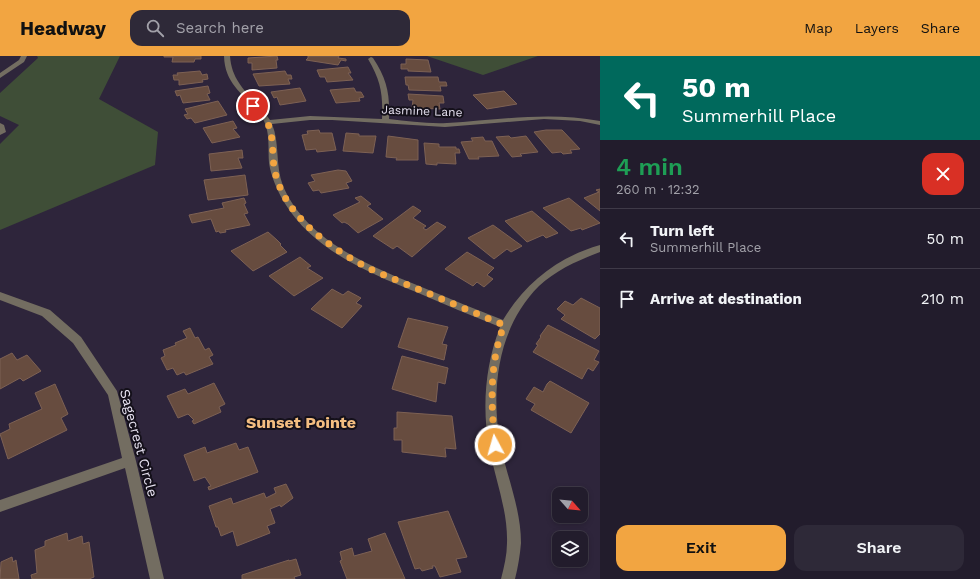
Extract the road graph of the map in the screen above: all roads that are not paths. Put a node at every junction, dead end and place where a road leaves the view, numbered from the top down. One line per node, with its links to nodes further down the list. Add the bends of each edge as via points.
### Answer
1 (24, 56): 4 (street, via 22,61)
2 (227, 56): 6 (street, via 226,64 231,80)
3 (371, 60): 5 (street, via 386,88)
4 (0, 76)
5 (385, 121): 6 (street, Jasmine Lane, via 310,118); 7 (street, Jasmine Lane, via 451,125 544,117)
6 (267, 122): 12 (street, via 273,146 274,168 280,187 292,210 317,234 345,255 370,269)
7 (600, 123)
8 (0, 125): 9 (street)
9 (0, 133)
10 (600, 248): 12 (street, via 558,267 542,279 515,308)
11 (0, 296): 13 (street, Sagecrest Circle, via 46,313 77,340 113,394)
12 (504, 325): 16 (street, via 497,344 492,376 491,409 495,445 514,521 512,565)
13 (130, 461): 14 (street); 15 (street, Sagecrest Circle)
14 (0, 506)
15 (157, 579)
16 (508, 579)

